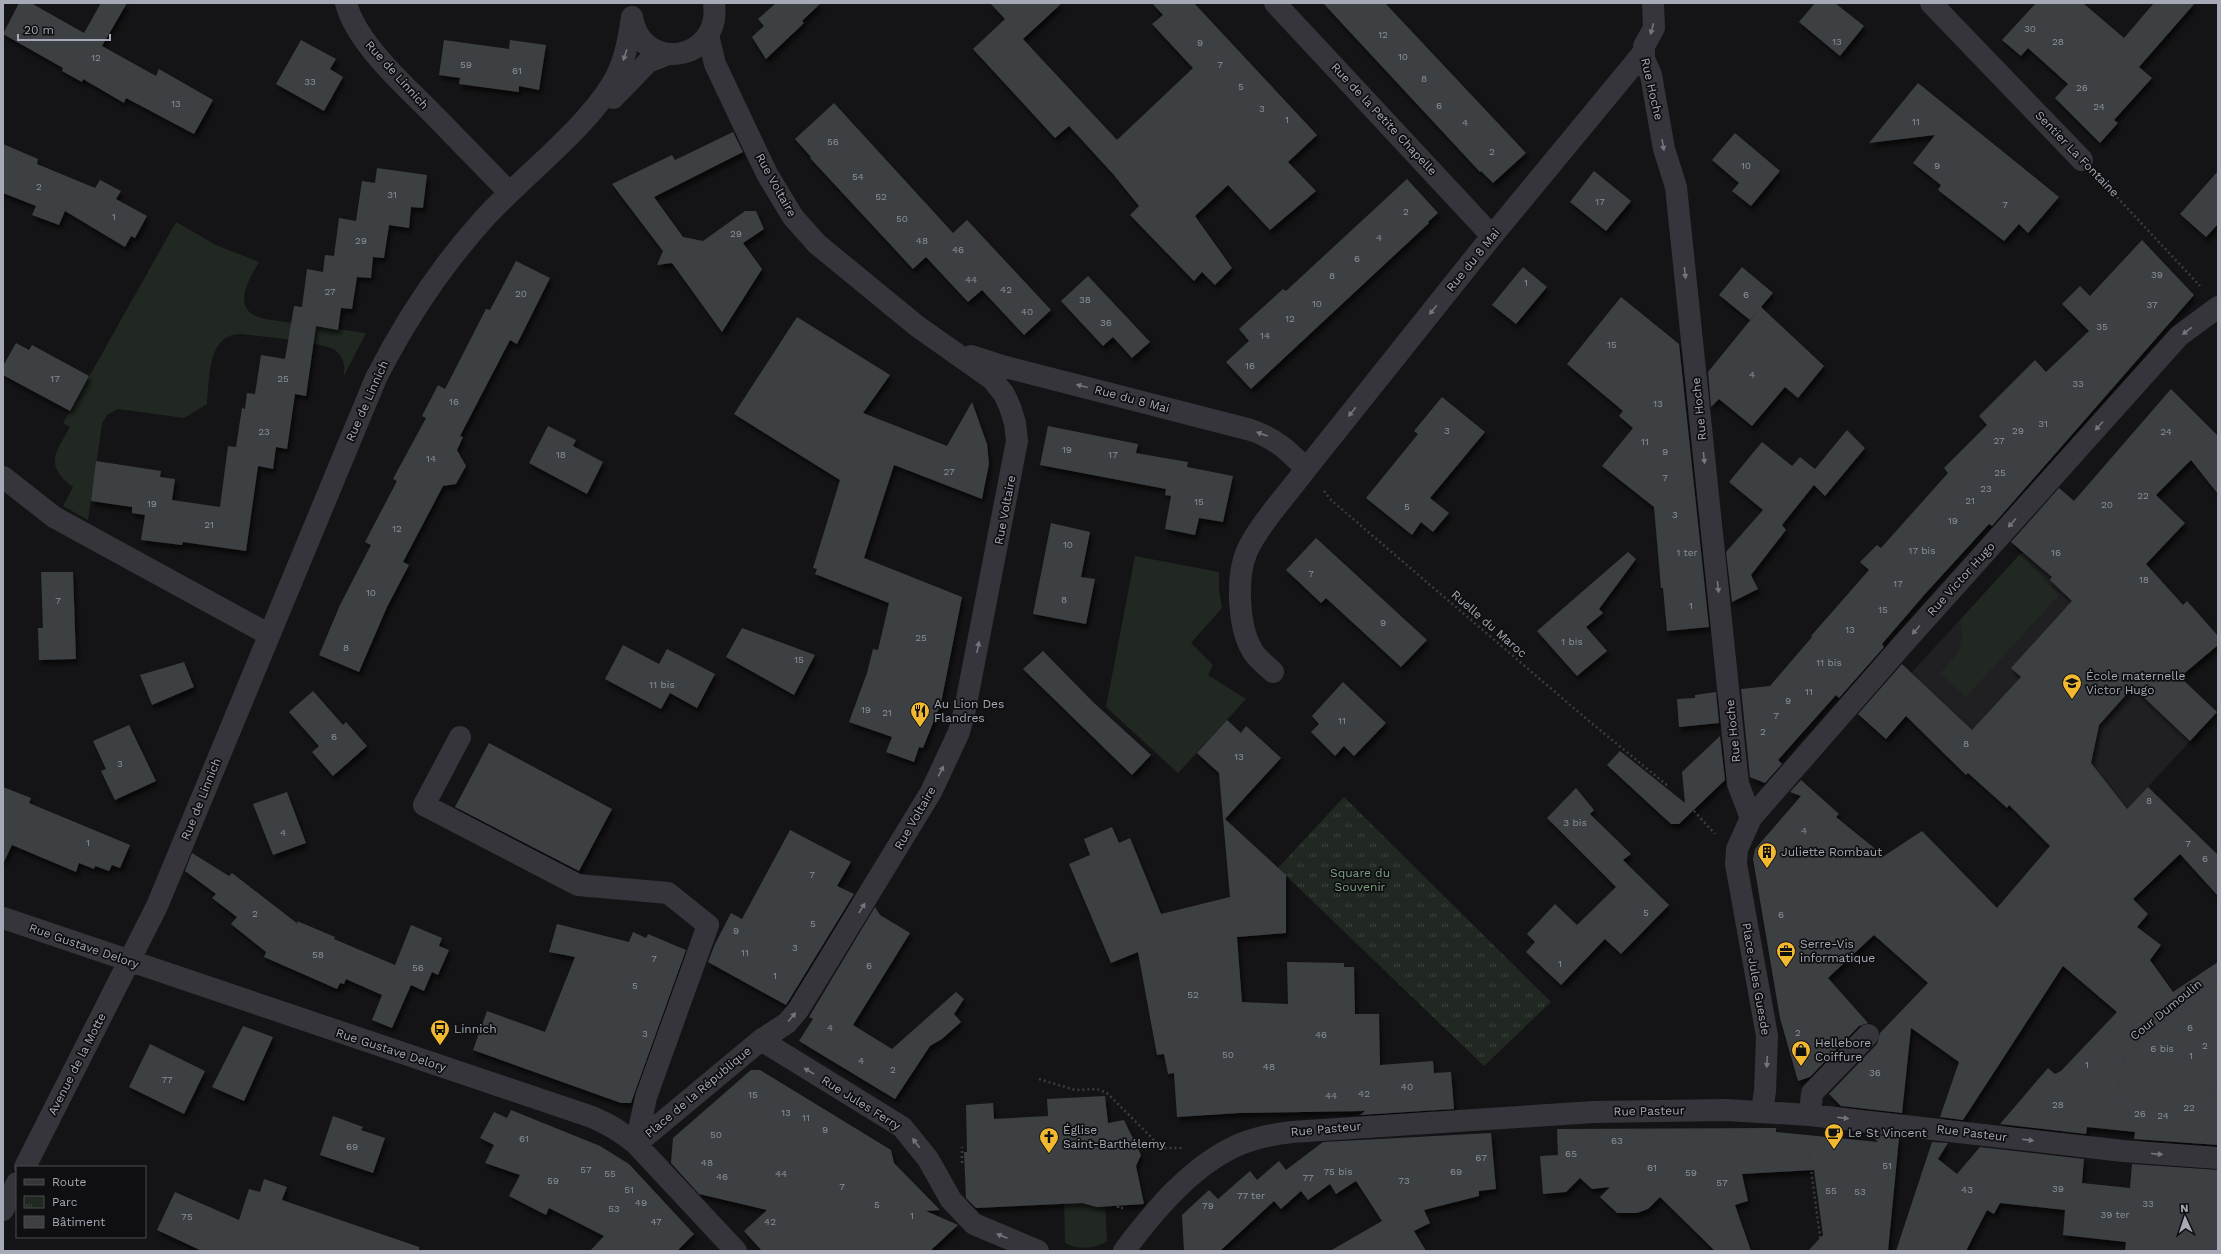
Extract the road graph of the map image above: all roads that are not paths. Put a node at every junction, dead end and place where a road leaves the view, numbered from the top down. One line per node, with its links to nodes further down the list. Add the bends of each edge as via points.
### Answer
1 (346, 3): 12 (street, Rue de Linnich, via 362,36 404,84)
2 (726, 3): 7 (street)
3 (1275, 3): 13 (street, Rue de la Petite Chapelle)
4 (1653, 3): 8 (street, Rue Hoche, one-way to 8, via 1654,28)
5 (1931, 3): 11 (street, Sentier La Fontaine)
6 (633, 10): 9 (street, via 638,34 656,51); 10 (street, Rue de Linnich, one-way to 10, via 626,51 617,75 601,99)
7 (712, 20): 9 (street, via 699,45 688,52); 15 (street, Rue Voltaire, via 715,64 767,174 780,198 803,230 917,326)
8 (1643, 53): 13 (street, Rue du 8 Mai); 21 (street, Rue Hoche, one-way to 21, via 1651,75 1667,161 1676,187 1738,784)
9 (668, 54): 10 (street, Rue de Linnich, via 648,62 603,108)
10 (576, 128): 12 (street, Rue de Linnich)
11 (2082, 160)
12 (509, 192): 18 (street, Rue de Linnich, via 446,264 398,335 376,378)
13 (1492, 236): 16 (street, Rue du 8 Mai, one-way to 16)
14 (2218, 308): 21 (street, Rue Victor Hugo, one-way to 21, via 2174,342)
15 (949, 348): 16 (street, Rue du 8 Mai, one-way to 15, via 1283,445 1251,430 1002,366); 26 (street, Rue Voltaire, one-way to 15, via 787,1023 798,1010 851,926 931,792 951,751 965,709 1017,441 1015,423 1004,394 992,379)
16 (1306, 469): 19 (street, Rue du 8 Mai, via 1255,537 1243,564 1240,599 1246,630 1252,650)
17 (3, 477): 18 (street, via 54,517)
18 (268, 634): 24 (street, Rue de Linnich, via 159,901)
19 (1273, 672)
20 (460, 737): 29 (street, via 424,805 578,885 668,893 708,925 646,1097)
21 (1751, 818): 22 (street, Rue Victor Hugo, via 1737,849)
22 (1736, 872): 27 (street, Place Jules Guesde, one-way to 27, via 1767,1036)
23 (3, 918): 24 (street, Rue Gustave Delory)
24 (130, 962): 29 (street, Rue Gustave Delory, via 592,1117 623,1132); 31 (street, Avenue de la Motte)
25 (1868, 1035): 28 (street, via 1812,1093)
26 (761, 1040): 29 (street, Place de la République); 35 (street, Rue Jules Ferry, one-way to 26, via 974,1224 951,1200 928,1159 902,1127)
27 (1762, 1111): 28 (street, Rue Pasteur); 36 (street, Rue Pasteur, via 1594,1112 1273,1135 1238,1145 1205,1165 1171,1195)
28 (1810, 1115): 30 (street, Rue Pasteur, one-way to 30, via 2103,1148)
29 (636, 1144): 34 (street, Rue Gustave Delory)
30 (2218, 1158)
31 (26, 1166)
32 (16, 1184): 33 (street)
33 (3, 1210)
34 (736, 1251)
35 (1038, 1251)
36 (1124, 1251)

